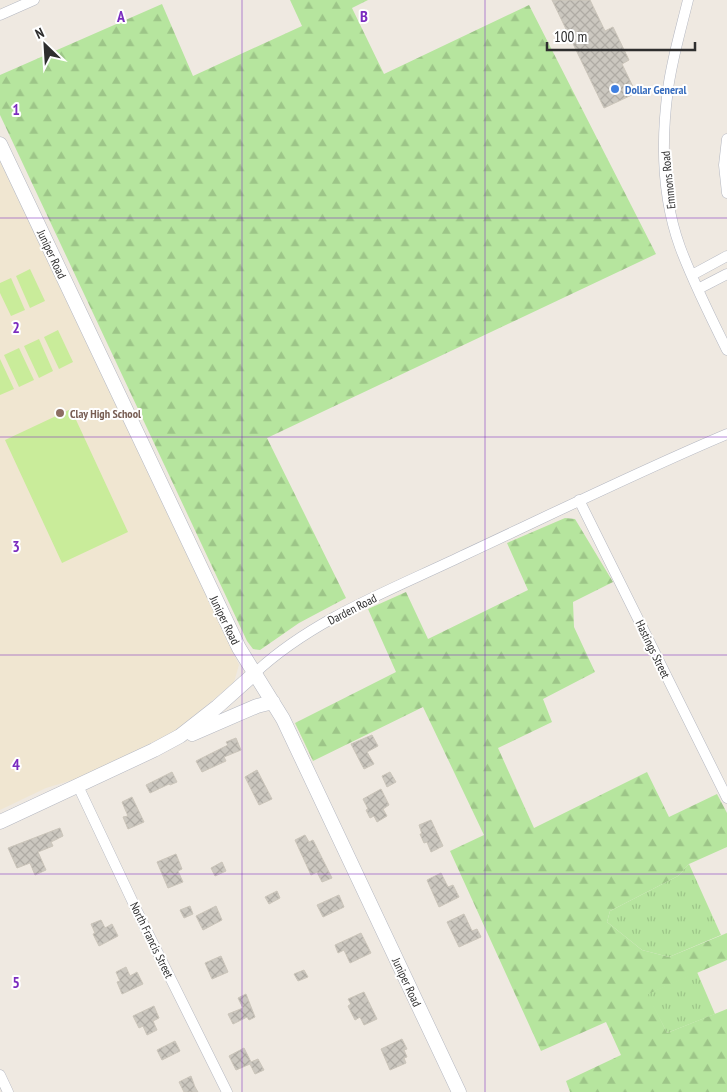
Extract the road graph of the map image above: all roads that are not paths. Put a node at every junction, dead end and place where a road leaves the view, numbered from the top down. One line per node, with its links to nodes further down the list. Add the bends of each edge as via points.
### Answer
1 (34, 0): 3 (street)
2 (688, 0): 9 (street, Emmons Road, via 668,87 664,153 671,214)
3 (0, 15)
4 (727, 139): 6 (street, via 724,165)
5 (0, 144): 14 (street, Juniper Road, via 228,625)
6 (727, 193)
7 (727, 256): 9 (street)
8 (727, 274): 10 (street)
9 (692, 276): 10 (street, Emmons Road)
10 (698, 289): 11 (street, Emmons Road)
11 (727, 350)
12 (727, 434): 13 (street, Darden Road)
13 (579, 500): 14 (street, Darden Road, via 352,608 291,642); 18 (street, Hastings Street)
14 (255, 673): 15 (street, Juniper Road); 16 (street, Darden Road, via 196,724)
15 (273, 702): 16 (street); 23 (street, Juniper Road)
16 (154, 750): 17 (street, Darden Road)
17 (78, 786): 19 (street, Darden Road); 22 (street, North Francis Street)
18 (727, 798)
19 (0, 822)
20 (0, 1075): 21 (street)
21 (8, 1092)
22 (227, 1092)
23 (460, 1092)

